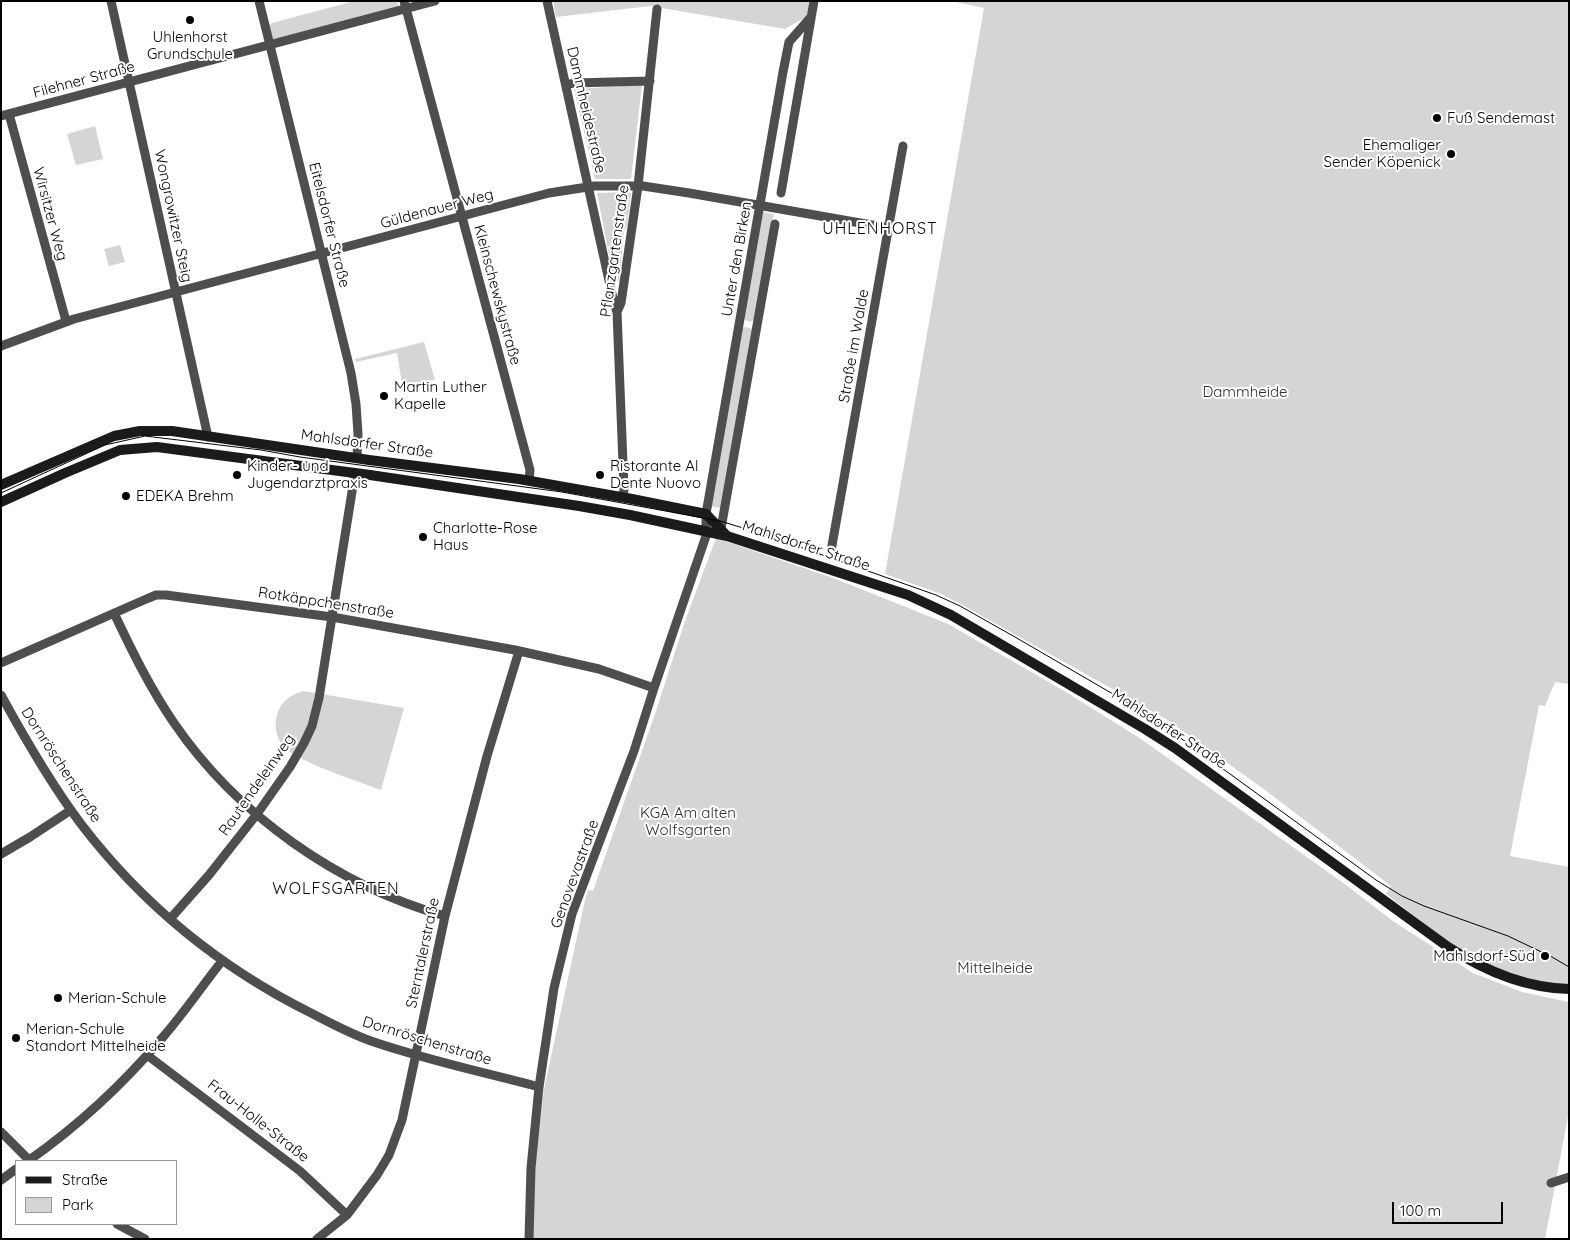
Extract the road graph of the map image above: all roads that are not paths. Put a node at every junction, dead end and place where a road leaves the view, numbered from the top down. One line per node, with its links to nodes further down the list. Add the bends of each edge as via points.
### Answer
1 (111, 1): 11 (street, Wongrowitzer Steig)
2 (259, 1): 9 (street, Eitelsdorfer Straße)
3 (435, 1): 6 (street, Filehner Straße)
4 (547, 1): 12 (street, Dammheidestraße)
5 (814, 1): 8 (street)
6 (405, 5): 9 (street, Filehner Straße); 19 (street, Kleinschewskystraße)
7 (657, 9): 10 (street, Pflanzgartenstraße)
8 (811, 18): 17 (street); 18 (street, Unter den Birken, via 789,42)
9 (270, 44): 11 (street, Filehner Straße); 22 (street, Eitelsdorfer Straße)
10 (650, 81): 12 (street); 15 (street, Pflanzgartenstraße)
11 (130, 82): 13 (street, Filehner Straße); 23 (street, Wongrowitzer Steig)
12 (566, 85): 16 (street, Dammheidestraße)
13 (5, 115): 25 (street, Wirsitzer Weg)
14 (903, 146): 21 (street, Straße im Walde)
15 (638, 186): 16 (street, Güldenauer Weg); 18 (street, Güldenauer Weg); 24 (street, Pflanzgartenstraße)
16 (589, 187): 19 (street, Güldenauer Weg, via 549,193); 24 (street, Dammheidestraße)
17 (781, 193)
18 (760, 206): 21 (street, Güldenauer Weg); 35 (street, Unter den Birken)
19 (462, 216): 22 (street, Güldenauer Weg); 31 (street, Kleinschewskystraße, via 530,470)
20 (774, 224): 37 (street, Unter den Birken)
21 (889, 228): 38 (street, Straße im Walde)
22 (322, 254): 23 (street, Güldenauer Weg); 29 (street, Eitelsdorfer Straße, via 351,373 356,404)
23 (175, 292): 25 (street, Güldenauer Weg); 27 (street, Wongrowitzer Steig)
24 (617, 312): 33 (street, Pflanzgartenstraße)
25 (66, 322): 26 (street, Güldenauer Weg)
26 (1, 346)
27 (208, 437): 28 (main road); 29 (main road, Mahlsdorfer Straße); 32 (main road, Mahlsdorfer Straße, via 155,430 114,436)
28 (206, 453): 30 (main road, Mahlsdorfer Straße); 34 (main road, Mahlsdorfer Straße, via 157,447 120,450)
29 (357, 458): 30 (main road); 31 (main road, Mahlsdorfer Straße)
30 (355, 473): 36 (main road, Mahlsdorfer Straße, via 579,506); 40 (street, Rautendeleinweg)
31 (529, 480): 33 (main road, Mahlsdorfer Straße)
32 (1, 485)
33 (623, 497): 35 (main road, Mahlsdorfer Straße)
34 (1, 502)
35 (706, 514): 36 (street, Unter den Birken); 37 (main road, Mahlsdorfer Straße)
36 (706, 531): 37 (main road, Mahlsdorfer Straße); 43 (street, Genovevastraße)
37 (723, 533): 51 (main road, Mahlsdorfer Straße, via 908,595 951,615 1145,728 1473,962 1523,983)
38 (831, 551)
39 (114, 613): 40 (street, Rotkäppchenstraße, via 156,595 166,595); 42 (street, Rotkäppchenstraße); 46 (street, via 141,669 176,725 211,768)
40 (332, 617): 41 (street, Rotkäppchenstraße); 46 (street, Rautendeleinweg, via 320,698 312,726 290,767)
41 (519, 650): 43 (street, Rotkäppchenstraße, via 599,669); 48 (street, Sterntalerstraße)
42 (1, 663)
43 (654, 688): 54 (street, Genovevastraße, via 634,751 572,914 554,988)
44 (1, 695): 45 (street, Dornröschenstraße)
45 (71, 810): 47 (street); 49 (street, Dornröschenstraße, via 116,866)
46 (257, 814): 48 (street, via 299,847 346,876 393,898); 49 (street, Rautendeleinweg)
47 (1, 854)
48 (445, 916): 53 (street, Sterntalerstraße)
49 (170, 919): 50 (street, Dornröschenstraße)
50 (222, 961): 52 (street); 53 (street, Dornröschenstraße, via 280,998 327,1022 370,1041)
51 (1569, 990)
52 (147, 1055): 57 (street, via 84,1117); 62 (street, Frau-Holle-Straße, via 300,1172)
53 (416, 1055): 54 (street, Dornröschenstraße); 62 (street, Sterntalerstraße, via 402,1120 389,1155)
54 (539, 1087): 66 (street, Genovevastraße, via 531,1168)
55 (1, 1132): 56 (street)
56 (28, 1160)
57 (30, 1160)
58 (15, 1170): 60 (street)
59 (1569, 1177): 61 (street)
60 (1, 1180)
61 (1551, 1183)
62 (347, 1215): 65 (street, Sterntalerstraße)
63 (119, 1225): 64 (street)
64 (145, 1239)
65 (317, 1239)
66 (529, 1239)

